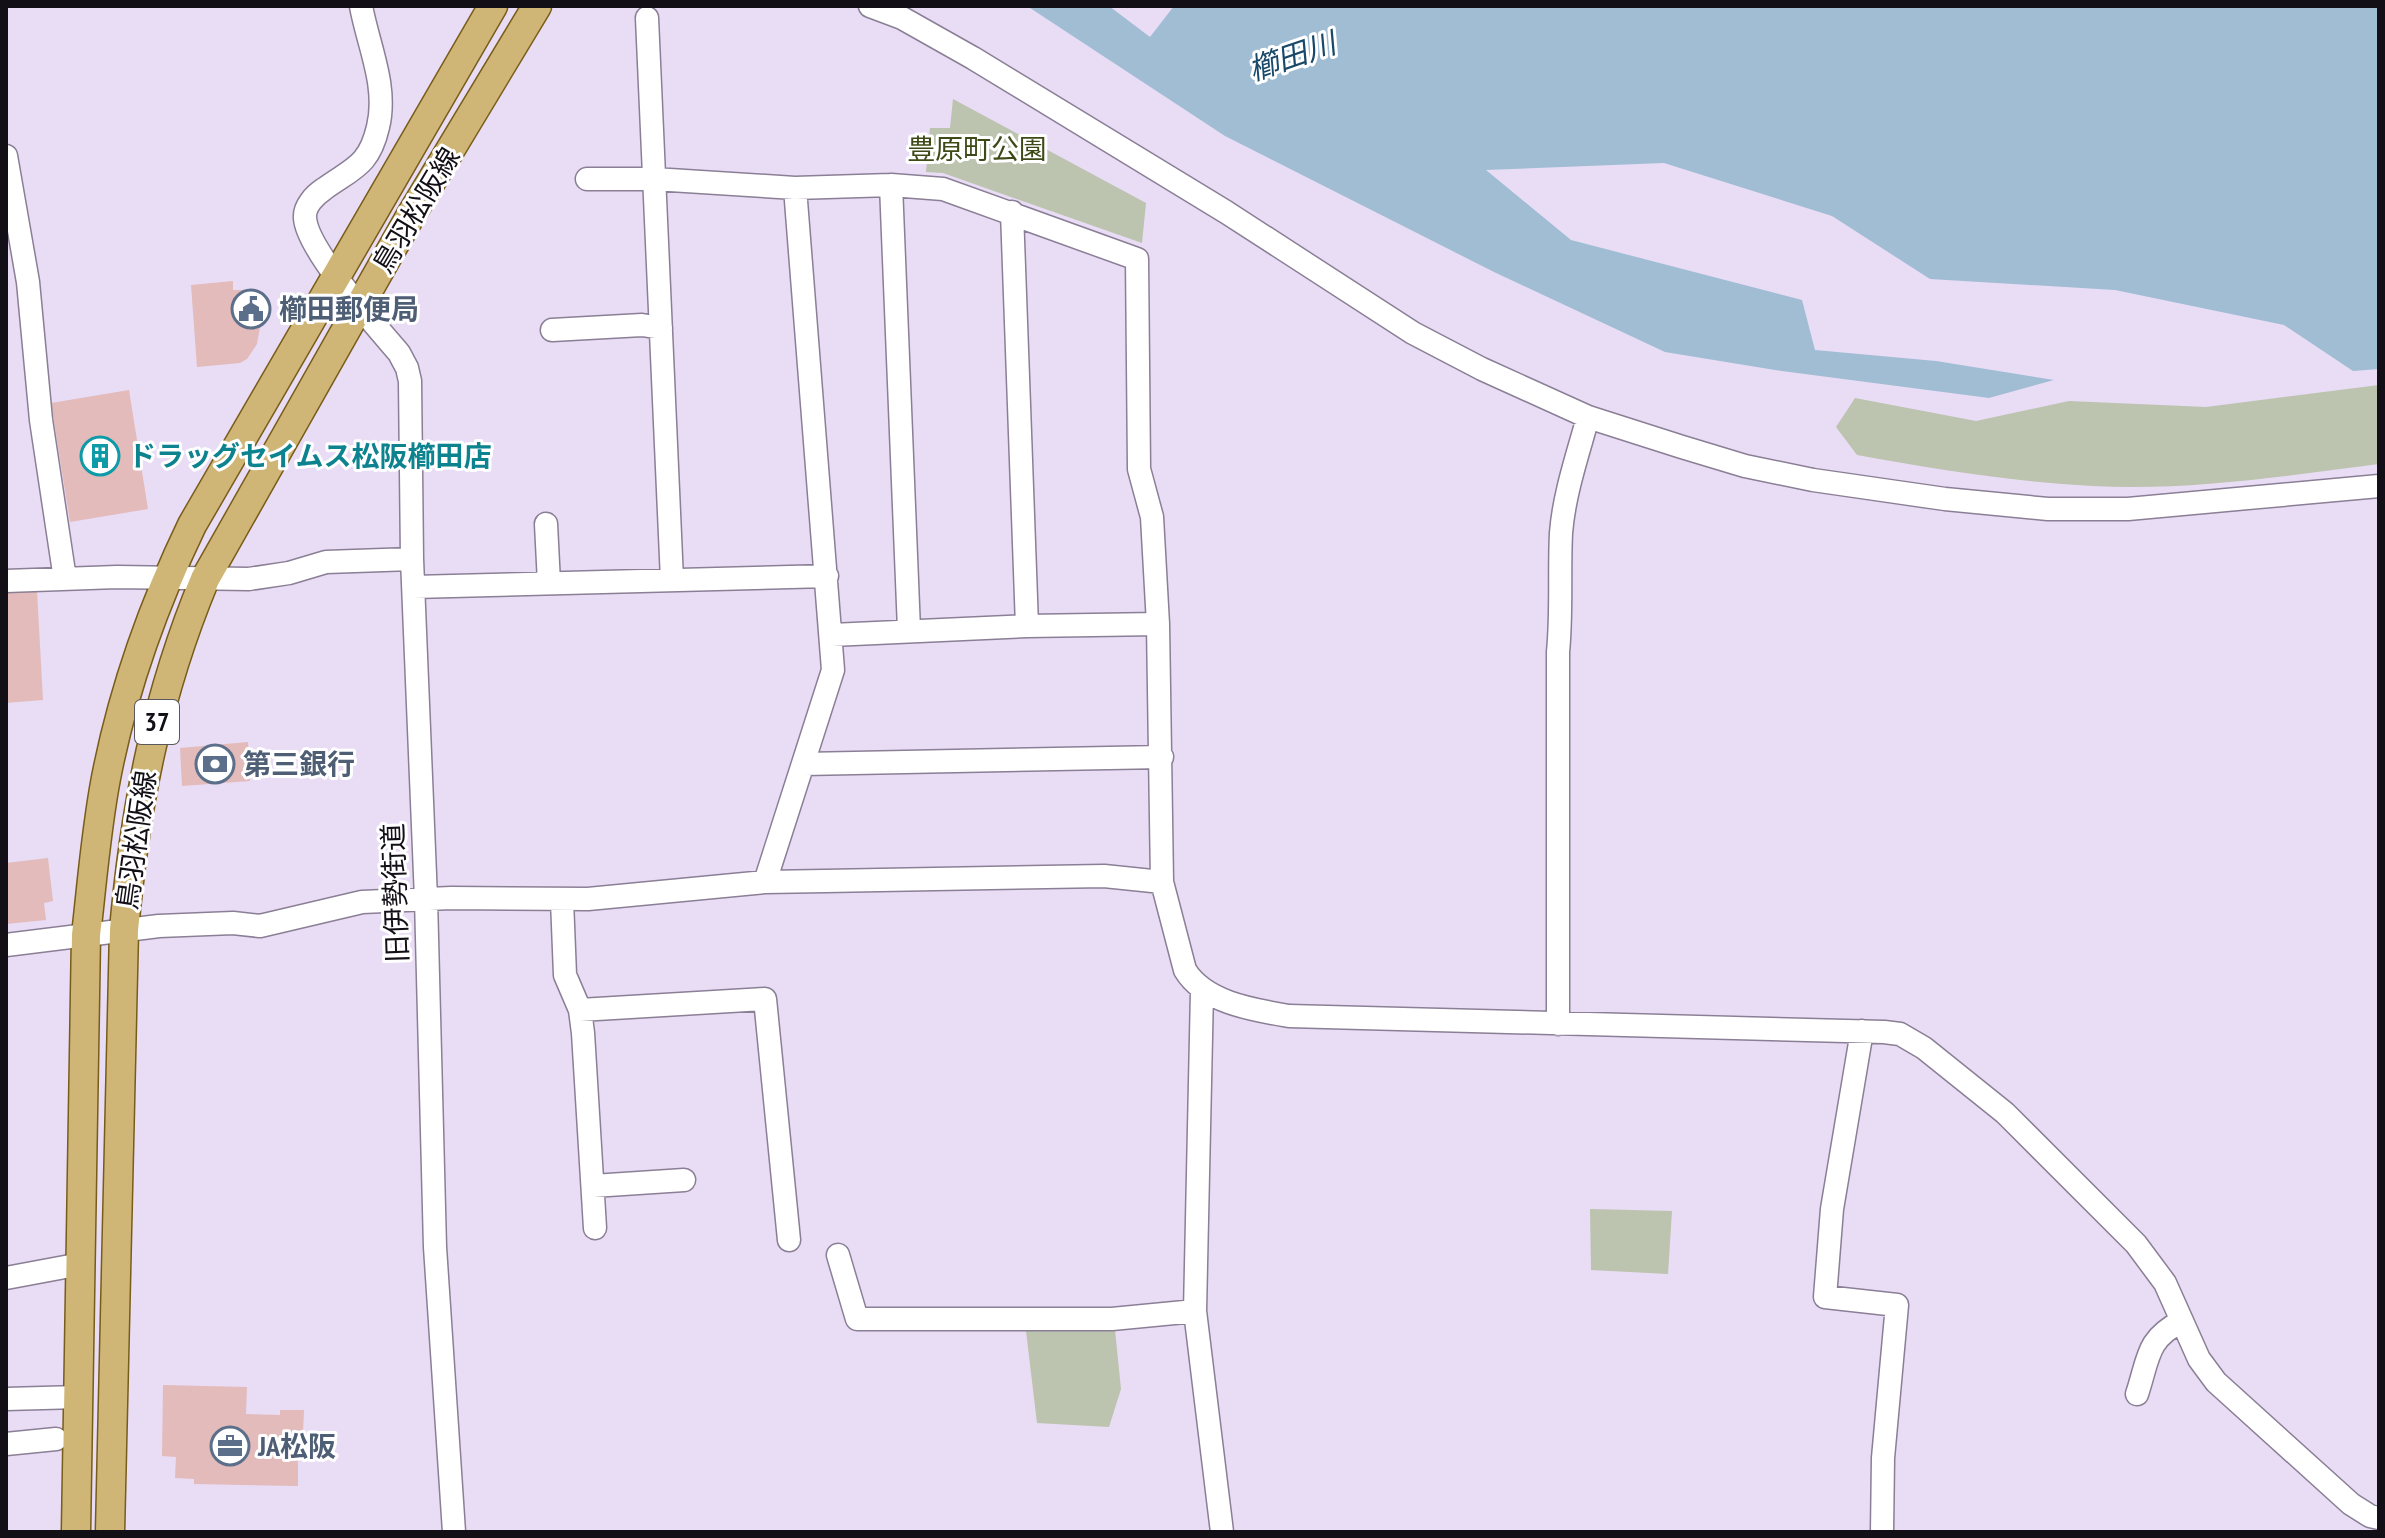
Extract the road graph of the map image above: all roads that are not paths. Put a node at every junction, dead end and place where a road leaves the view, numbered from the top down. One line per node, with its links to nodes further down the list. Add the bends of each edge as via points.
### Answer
1 (361, 6): 12 (street, 旧伊勢街道, via 380,98 378,129 360,163 314,196 305,213 311,237)
2 (493, 6): 12 (main road, 鳥羽松阪線 / 37)
3 (537, 6): 13 (main road, 鳥羽松阪線 / 37)
4 (870, 6): 16 (street, via 973,58 1413,333)
5 (647, 18): 8 (street)
6 (6, 156): 21 (street, via 28,282 41,420)
7 (587, 179): 8 (street)
8 (654, 179): 10 (street); 14 (street)
9 (891, 185): 10 (street); 11 (street, via 943,189); 30 (street)
10 (795, 188): 20 (street)
11 (1012, 212): 28 (street, via 1137,259 1139,469 1152,517); 29 (street)
12 (337, 275): 13 (street, 旧伊勢街道); 22 (main road, 鳥羽松阪線 / 37)
13 (360, 305): 19 (street, 旧伊勢街道, via 399,353 410,381); 23 (main road, 鳥羽松阪線 / 37)
14 (661, 328): 15 (street); 24 (street)
15 (552, 330)
16 (1588, 417): 17 (street, via 1745,466 1813,480 2048,509 2128,509); 43 (street, via 1561,533)
17 (2379, 486)
18 (546, 524): 26 (street)
19 (412, 559): 23 (street, via 326,562 267,577); 27 (street, 旧伊勢街道)
20 (827, 576): 24 (street); 31 (street)
21 (65, 579): 22 (street); 25 (street)
22 (167, 579): 23 (street); 39 (main road, 鳥羽松阪線 / 37, via 143,639 113,746)
23 (205, 579): 38 (main road, 鳥羽松阪線 / 37, via 182,633 150,748 132,843)
24 (672, 580): 26 (street)
25 (6, 581)
26 (549, 583): 27 (street)
27 (414, 587): 36 (street, 旧伊勢街道)
28 (1158, 624): 29 (street); 32 (street)
29 (1027, 626): 30 (street)
30 (909, 630): 31 (street)
31 (832, 635): 33 (street, via 833,670)
32 (1162, 757): 33 (street); 35 (street)
33 (804, 764): 34 (street)
34 (765, 882): 35 (street, via 1104,876); 37 (street)
35 (1162, 882): 41 (street, via 1185,970)
36 (426, 899): 37 (street); 38 (street, via 362,902 260,926); 62 (street, 旧伊勢街道, via 435,1257)
37 (562, 900): 42 (street, via 565,975)
38 (124, 930): 39 (street); 61 (main road, 鳥羽松阪線 / 37)
39 (86, 935): 40 (street); 50 (main road, 鳥羽松阪線 / 37)
40 (6, 945)
41 (1202, 991): 43 (street, via 1257,1011 1289,1016); 52 (street)
42 (580, 1010): 46 (street); 48 (street, via 765,999)
43 (1558, 1024): 44 (street)
44 (1862, 1031): 53 (street, via 1912,1040 2005,1113 2143,1253 2165,1283); 64 (street, via 1832,1209 1825,1297 1897,1305)
45 (684, 1180): 46 (street)
46 (593, 1186): 47 (street)
47 (595, 1228)
48 (789, 1240)
49 (838, 1255): 52 (street, via 857,1319 1112,1319)
50 (81, 1264): 51 (street); 55 (main road, 鳥羽松阪線 / 37)
51 (6, 1278)
52 (1195, 1311): 63 (street)
53 (2182, 1321): 54 (street, via 2153,1342); 59 (street, via 2199,1359 2241,1407 2351,1504)
54 (2137, 1394)
55 (79, 1397): 56 (street); 60 (main road, 鳥羽松阪線 / 37)
56 (6, 1399)
57 (56, 1439): 58 (street)
58 (6, 1444)
59 (2379, 1518)
60 (76, 1532)
61 (110, 1532)
62 (454, 1532)
63 (1222, 1532)
64 (1882, 1532)

